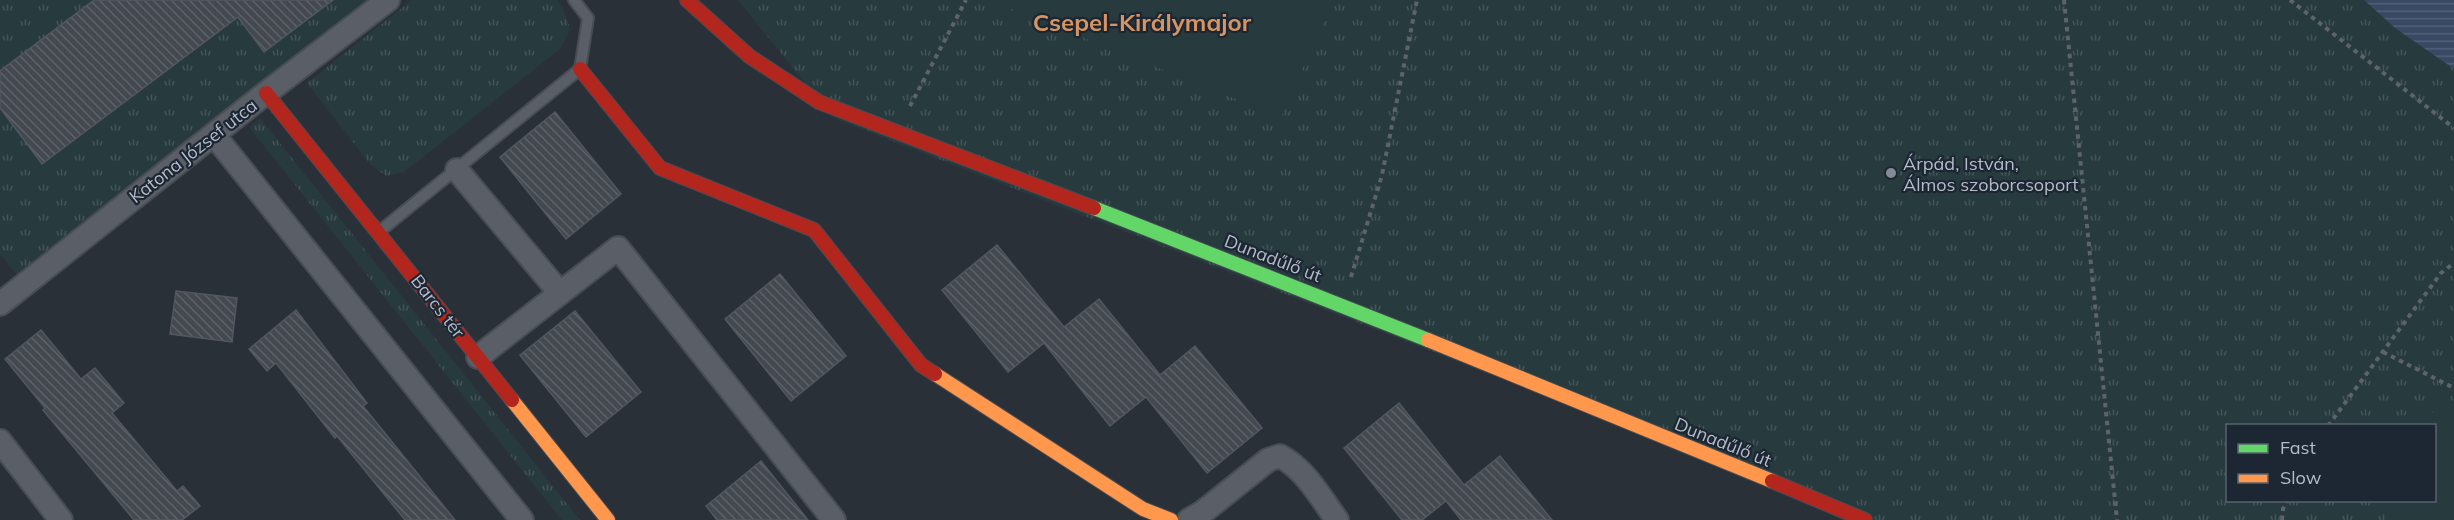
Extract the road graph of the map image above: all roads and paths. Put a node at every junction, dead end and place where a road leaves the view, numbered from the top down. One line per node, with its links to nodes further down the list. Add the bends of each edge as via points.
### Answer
1 (388, 0): 9 (street, Katona József utca)
2 (574, 0): 8 (lane, via 588,18)
3 (687, 0): 11 (street, Dunadűlő út, via 711,26 782,81 819,102)
4 (966, 0): 11 (path)
5 (1417, 0): 18 (path, via 1382,175)
6 (2064, 0): 33 (path)
7 (2290, 0): 10 (path)
8 (580, 69): 13 (lane); 29 (street, via 660,168 813,230 921,365 1143,509)
9 (266, 93): 12 (street, Katona József utca); 14 (street, Barcs tér)
10 (2454, 128)
11 (898, 132): 18 (street, Dunadűlő út)
12 (214, 135): 17 (street, Katona József utca); 26 (street)
13 (457, 170): 14 (lane); 16 (street)
14 (379, 232): 20 (street, Barcs tér)
15 (2454, 262): 19 (path, via 2441,273)
16 (560, 294): 20 (street); 28 (street, via 618,248)
17 (0, 304)
18 (1342, 304): 32 (street, Dunadűlő út)
19 (2383, 352): 21 (path); 22 (path)
20 (477, 357): 27 (street, Barcs tér)
21 (2454, 388)
22 (2329, 424)
23 (0, 441): 25 (street)
24 (2287, 502): 34 (path)
25 (61, 520)
26 (522, 520)
27 (609, 520)
28 (834, 520)
29 (1171, 520)
30 (1189, 520): 31 (street, via 1268,460 1280,456 1302,472)
31 (1337, 520)
32 (1865, 520)
33 (2117, 520)
34 (2282, 520)

